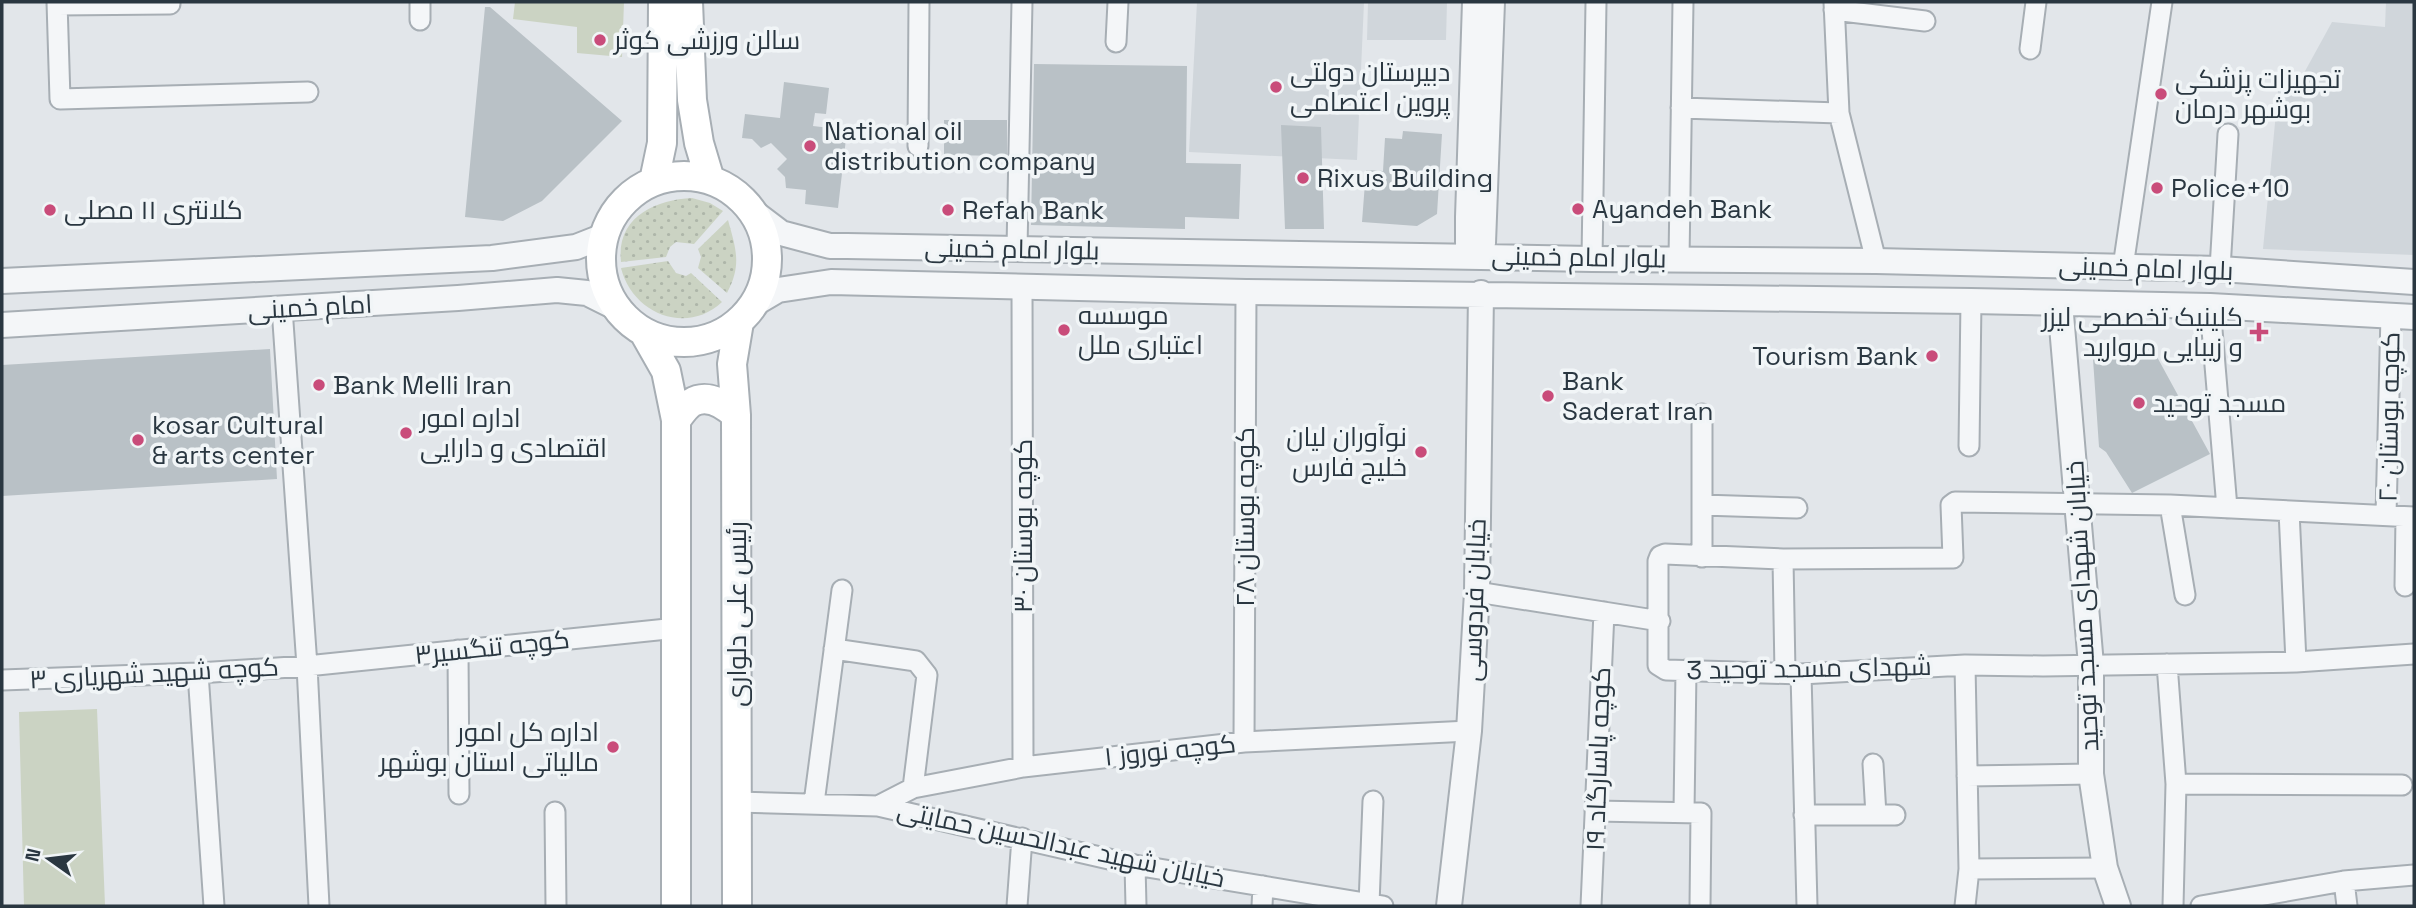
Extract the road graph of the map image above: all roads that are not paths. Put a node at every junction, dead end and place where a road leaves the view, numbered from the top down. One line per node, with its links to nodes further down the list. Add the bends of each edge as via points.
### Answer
1 (170, 2): 13 (street)
2 (663, 2): 19 (main road)
3 (688, 2): 20 (main road)
4 (919, 2): 24 (street)
5 (1023, 2): 31 (street)
6 (1118, 2): 16 (street)
7 (1475, 2): 28 (street)
8 (1492, 2): 28 (street)
9 (1596, 2): 34 (street)
10 (1683, 2): 21 (street)
11 (2036, 2): 17 (street)
12 (2162, 2): 37 (street)
13 (57, 4): 18 (street, via 60,99)
14 (1834, 6): 15 (street); 22 (street)
15 (1925, 21)
16 (1116, 42)
17 (2031, 49)
18 (308, 92)
19 (663, 97): 20 (main road, via 674,109 689,106); 26 (main road, via 662,143)
20 (692, 100): 25 (main road)
21 (1681, 108): 22 (street); 35 (street)
22 (1839, 113): 36 (street)
23 (2228, 134): 38 (street)
24 (918, 146)
25 (710, 180): 26 (main road, via 682,176); 27 (main road, via 735,193)
26 (654, 181): 29 (main road, via 630,195)
27 (752, 211): 30 (street, بلوار امام خمینی, via 782,233); 51 (main road, via 763,233 767,257 764,281)
28 (1476, 217): 32 (street, via 1468,243)
29 (604, 236): 33 (street, امام خمینی, via 576,247); 49 (main road, via 600,261 604,285)
30 (830, 246): 31 (street, بلوار امام خمینی); 40 (street, via 819,253 816,264 819,276)
31 (1017, 248): 32 (street, بلوار امام خمینی)
32 (1474, 256): 34 (street, بلوار امام خمینی)
33 (492, 258): 39 (street, امام خمینی); 45 (street, via 503,263 507,281)
34 (1592, 259): 35 (street, بلوار امام خمینی)
35 (1679, 259): 36 (street, بلوار امام خمینی)
36 (1876, 261): 37 (street, بلوار امام خمینی)
37 (2123, 267): 38 (street, بلوار امام خمینی)
38 (2220, 269): 41 (street, بلوار امام خمینی)
39 (2, 281)
40 (831, 282): 42 (street, بلوار امام خمینی); 51 (street, بلوار امام خمینی, via 778,290)
41 (2414, 282)
42 (1022, 285): 43 (street, بلوار امام خمینی); 90 (street, کوچه بوستان ۳۰)
43 (1247, 292): 44 (street, بلوار امام خمینی); 88 (street, کوچه بوستان ۲۸)
44 (1481, 293): 46 (street, بلوار امام خمینی); 70 (street, خیابان فردوسی)
45 (492, 296): 49 (street, امام خمینی, via 557,290 587,293); 50 (street, امام خمینی)
46 (1971, 301): 47 (street, بلوار امام خمینی); 58 (street)
47 (2060, 303): 48 (street, بلوار امام خمینی); 59 (street, خیابان شهدای مسجد توحید)
48 (2210, 306): 52 (street, بلوار امام خمینی); 63 (street)
49 (615, 307): 54 (main road)
50 (282, 308): 53 (street, امام خمینی); 82 (street)
51 (746, 313): 54 (main road, via 715,337 688,343); 56 (main road, رئیس علی دلواری, via 732,364)
52 (2403, 316): 65 (street, کوچه بوستان ۲۰)
53 (2, 324)
54 (645, 334): 57 (main road, via 666,371)
55 (1702, 414): 60 (street)
56 (736, 415): 57 (main road, via 723,403 707,399 691,403); 98 (main road, رئیس علی دلواری)
57 (676, 420): 74 (main road)
58 (1969, 446)
59 (2077, 503): 61 (street); 67 (street, via 1955,502 1951,505 1953,558); 81 (street, خیابان شهدای مسجد توحید)
60 (1702, 505): 62 (street); 66 (street)
61 (2170, 505): 63 (street); 71 (street)
62 (1797, 508)
63 (2227, 508): 64 (street)
64 (2289, 511): 65 (street); 78 (street)
65 (2402, 516): 68 (street, کوچه بوستان ۲۰)
66 (1702, 557): 67 (street); 73 (street, via 1660,556)
67 (1783, 559): 85 (street)
68 (2405, 586)
69 (842, 590): 75 (street)
70 (1477, 592): 72 (street); 87 (street, خیابان فردوسی)
71 (2185, 596)
72 (1604, 612): 73 (street); 101 (street, کوچه پاسارگاد ۱۹)
73 (1660, 621): 83 (street, شهدای مسجد توحید 3, via 1658,665)
74 (677, 628): 76 (street, کوچه تنگسیر۳); 116 (main road)
75 (834, 649): 95 (street, via 916,661 923,667 927,675); 99 (street)
76 (458, 650): 82 (street, کوچه تنگسیر۳); 96 (street)
77 (2414, 654): 78 (street, شهدای مسجد توحید 3)
78 (2296, 662): 79 (street, شهدای مسجد توحید 3)
79 (2167, 664): 81 (street, شهدای مسجد توحید 3); 93 (street)
80 (1965, 665): 81 (street, شهدای مسجد توحید 3); 85 (street, شهدای مسجد توحید 3); 92 (street)
81 (2091, 665): 91 (street, خیابان شهدای مسجد توحید)
82 (307, 666): 84 (street, کوچه شهید شهریاری ۳); 114 (street)
83 (1686, 670): 85 (street, شهدای مسجد توحید 3); 103 (street)
84 (198, 673): 86 (street, کوچه شهید شهریاری ۳); 113 (street)
85 (1793, 673): 104 (street)
86 (2, 680)
87 (1469, 731): 88 (street, کوچه نوروز ۱); 121 (street, خیابان فردوسی)
88 (1244, 742): 90 (street, کوچه نوروز ۱)
89 (1873, 764): 104 (street, via 1885,815)
90 (1023, 767): 95 (street, کوچه نوروز ۱)
91 (2091, 774): 92 (street); 107 (street, خیابان شهدای مسجد توحید)
92 (1967, 776): 108 (street)
93 (2176, 784): 94 (street); 127 (street)
94 (2402, 785)
95 (913, 788): 100 (street, کوچه نوروز ۱)
96 (459, 794)
97 (1373, 801): 112 (street)
98 (737, 802): 99 (street, خیابان شهید عبدالحسین حمایتی); 117 (main road, رئیس علی دلواری)
99 (814, 803): 100 (street, خیابان شهید عبدالحسین حمایتی)
100 (878, 806): 105 (street, خیابان شهید عبدالحسین حمایتی)
101 (1595, 811): 103 (street); 122 (street, کوچه پاسارگاد ۱۹)
102 (555, 812): 115 (street)
103 (1684, 812): 123 (street, via 1702,815)
104 (1804, 815): 124 (street)
105 (1022, 838): 106 (street, خیابان شهید عبدالحسین حمایتی); 118 (street)
106 (1135, 865): 111 (street, خیابان شهید عبدالحسین حمایتی); 119 (street)
107 (2105, 868): 108 (street); 126 (street, خیابان شهدای مسجد توحید)
108 (1969, 869): 125 (street)
109 (2414, 876): 110 (street)
110 (2344, 881): 128 (street); 129 (street)
111 (1263, 886): 112 (street, خیابان شهید عبدالحسین حمایتی); 120 (street)
112 (1376, 905)
113 (214, 906)
114 (319, 906)
115 (556, 906)
116 (676, 906)
117 (737, 906)
118 (1017, 906)
119 (1136, 906)
120 (1262, 906)
121 (1449, 906)
122 (1591, 906)
123 (1700, 906)
124 (1807, 906)
125 (1965, 906)
126 (2118, 906)
127 (2173, 906)
128 (2201, 906)
129 (2347, 906)

